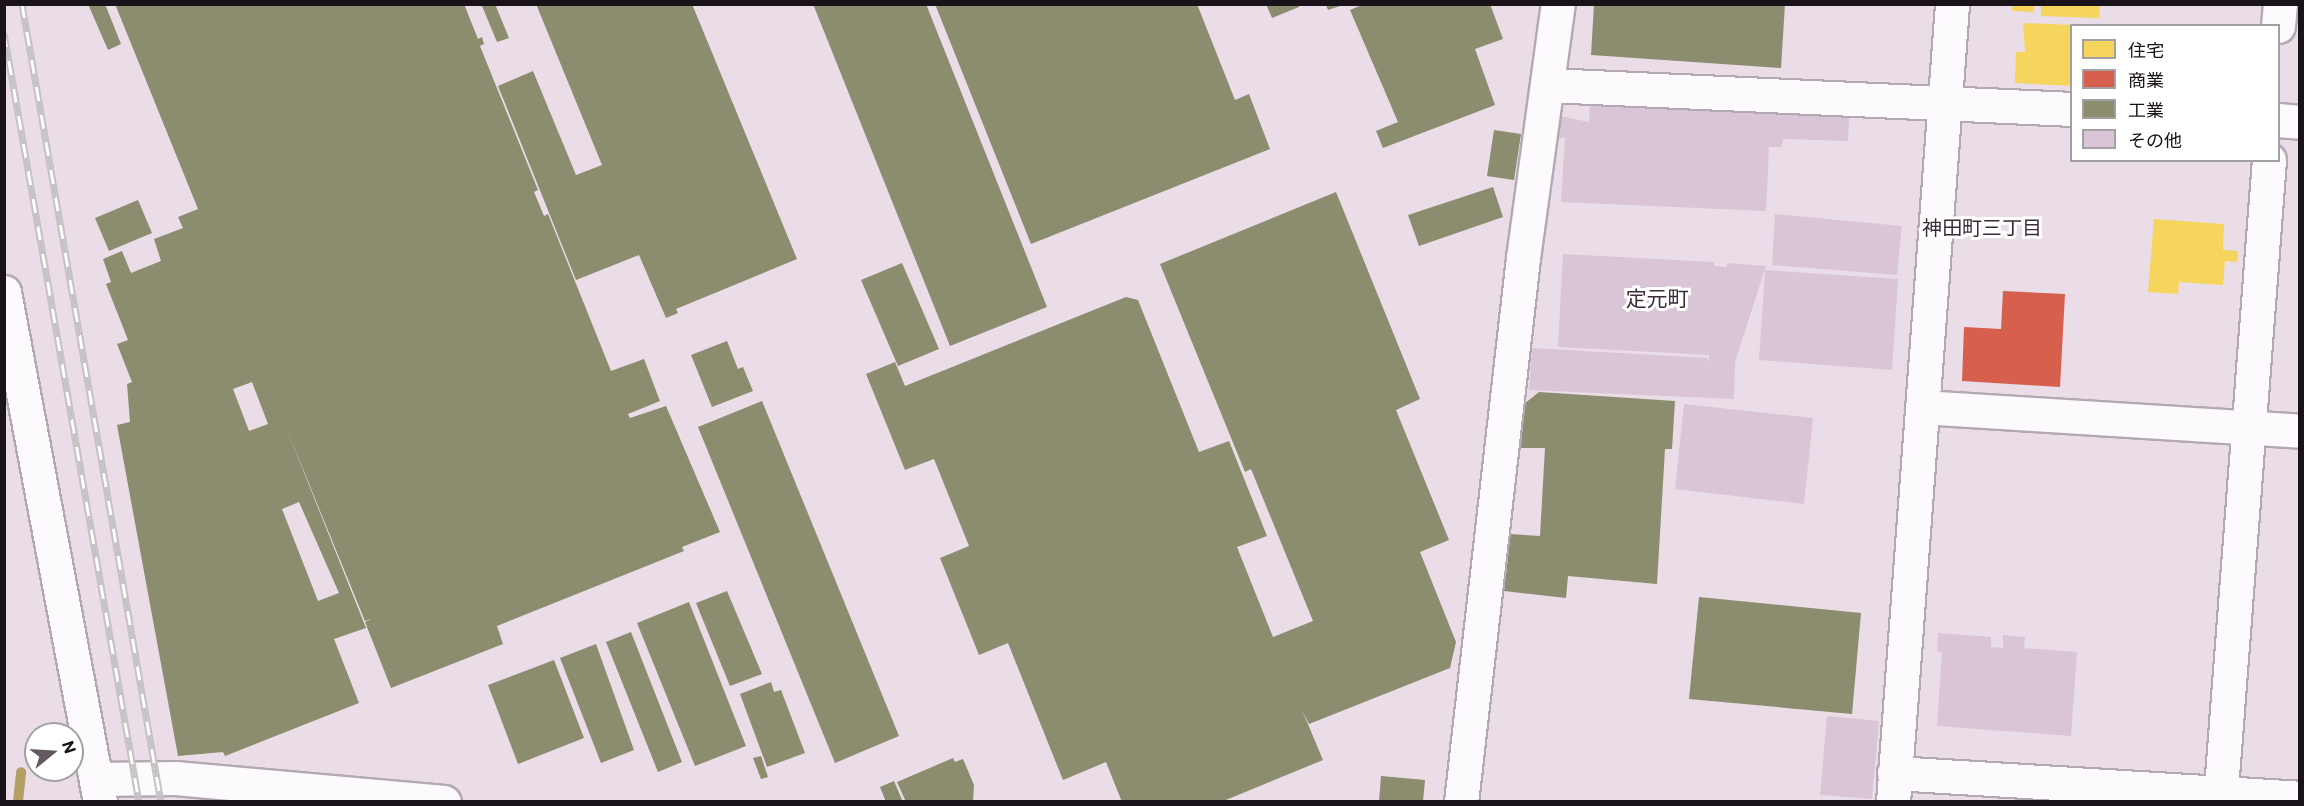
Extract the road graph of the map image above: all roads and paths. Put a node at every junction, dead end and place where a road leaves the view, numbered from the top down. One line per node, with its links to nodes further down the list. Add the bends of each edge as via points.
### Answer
1 (1558, 4): 5 (street)
2 (1952, 4): 6 (street)
3 (2280, 4): 4 (street)
4 (2278, 24)
5 (1548, 85): 6 (street); 20 (street, via 1523,258)
6 (1946, 102): 7 (street); 12 (street)
7 (2070, 109)
8 (2280, 120): 9 (street)
9 (2300, 122)
10 (2269, 162): 13 (street)
11 (4, 292): 16 (street)
12 (1922, 406): 13 (street); 15 (street)
13 (2249, 427): 14 (street); 17 (street)
14 (2300, 431)
15 (1893, 787): 17 (street)
16 (98, 790): 19 (street, via 175,778)
17 (2221, 796): 18 (street)
18 (2300, 798)
19 (444, 801)
20 (1461, 801)

